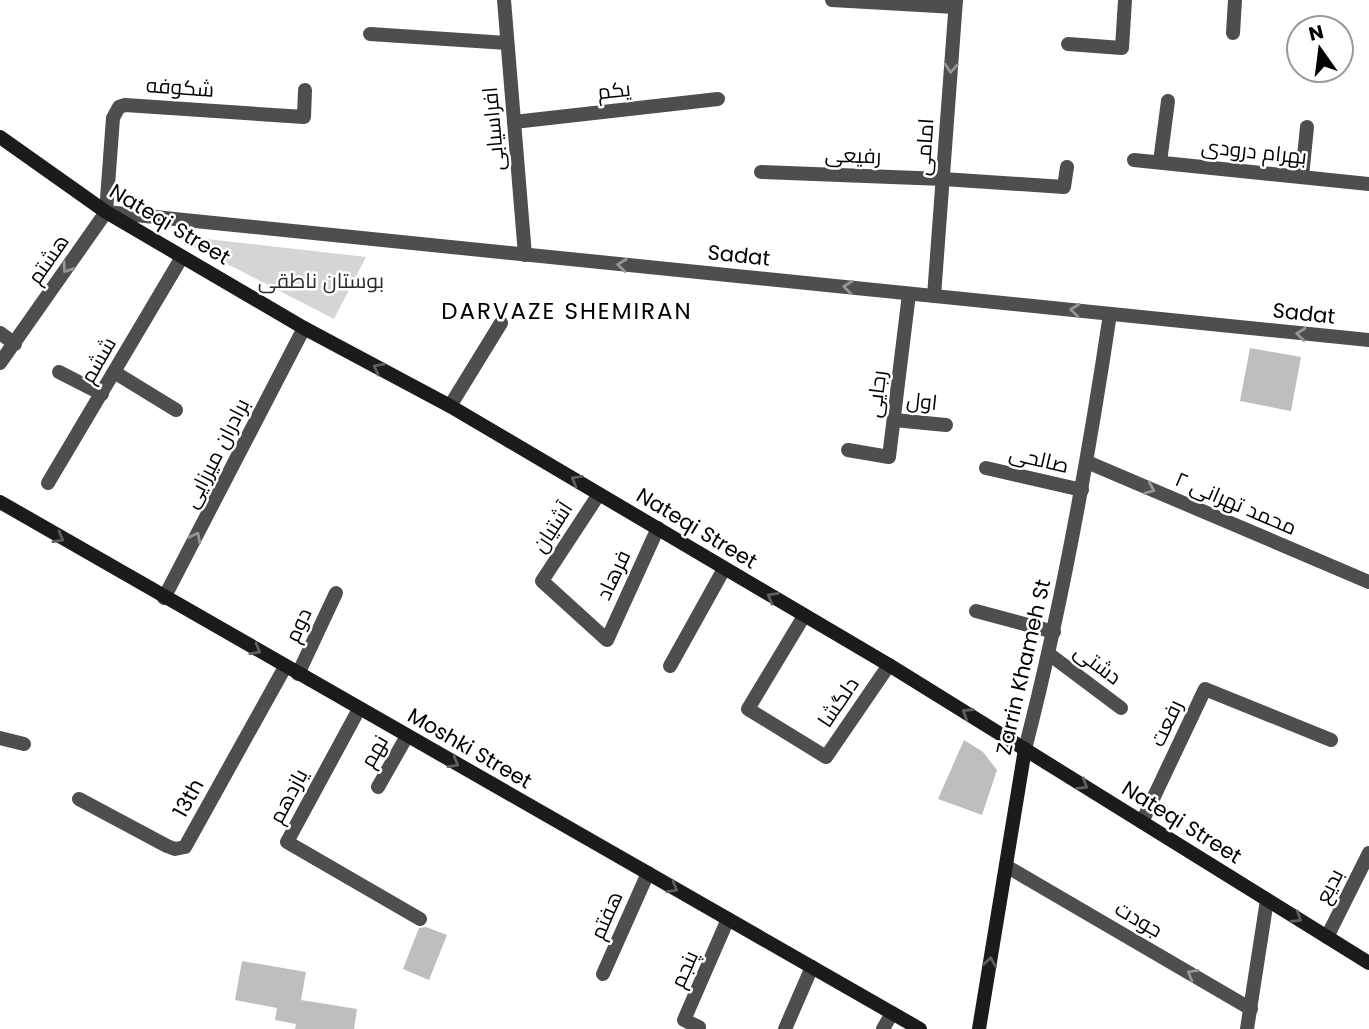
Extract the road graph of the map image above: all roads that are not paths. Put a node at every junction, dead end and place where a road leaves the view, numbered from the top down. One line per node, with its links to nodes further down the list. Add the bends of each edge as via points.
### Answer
1 (504, 0): 8 (street, افراسیابی)
2 (832, 0): 5 (street)
3 (1125, 0): 9 (street, via 1122,48)
4 (1235, 0): 6 (street)
5 (955, 4): 21 (street, امامی, one-way to 21)
6 (1233, 33)
7 (370, 34): 8 (street)
8 (507, 43): 13 (street, افراسیابی)
9 (1068, 44)
10 (305, 90): 23 (street, شکوفه, via 304,117 119,107 113,118)
11 (718, 99): 13 (street, یکم)
12 (1168, 101): 17 (street)
13 (514, 122): 24 (street, افراسیابی)
14 (1307, 127): 20 (street)
15 (0, 137): 23 (main road, Nateqi Street)
16 (1134, 160): 17 (street, بهرام درودی)
17 (1160, 162): 20 (street, بهرام درودی)
18 (1067, 167): 21 (street, via 1064,187)
19 (761, 173): 21 (street, رفیعی)
20 (1302, 176): 22 (street, بهرام درودی)
21 (943, 179): 27 (street, امامی)
22 (1369, 184)
23 (106, 212): 24 (street, Sadat); 25 (main road, Nateqi Street); 33 (street, هشتم, one-way to 33)
24 (525, 255): 26 (street, Sadat, one-way to 24)
25 (182, 257): 30 (main road, Nateqi Street); 36 (street, ششم)
26 (909, 293): 27 (street, Sadat); 40 (street, رجایی)
27 (934, 296): 28 (street, Sadat, one-way to 27)
28 (1110, 314): 32 (street, Sadat, one-way to 28); 43 (street, Zarrin Khameh St)
29 (501, 323): 38 (street)
30 (304, 328): 38 (main road, Nateqi Street, one-way to 30); 53 (street, برادران میرزایی, one-way to 30)
31 (0, 333): 33 (street)
32 (1369, 341)
33 (15, 344): 34 (street, هشتم)
34 (0, 363)
35 (59, 372): 37 (street)
36 (114, 372): 37 (street, ششم); 39 (street)
37 (102, 394): 45 (street, ششم)
38 (450, 406): 47 (main road, Nateqi Street, one-way to 38)
39 (176, 410)
40 (894, 420): 41 (street, اول); 42 (street, رجایی, via 890,457)
41 (946, 425)
42 (848, 450)
43 (1087, 462): 46 (street, Zarrin Khameh St); 51 (street, محمد تهرانی ۲, one-way to 51)
44 (986, 468): 46 (street, صالحی)
45 (48, 482)
46 (1082, 490): 56 (street, Zarrin Khameh St)
47 (599, 494): 49 (main road, Nateqi Street); 57 (street, آشتیان, via 542,581)
48 (0, 502): 53 (main road, Moshki Street, one-way to 53)
49 (658, 528): 50 (main road, Nateqi Street); 57 (street, فرهاد)
50 (724, 569): 55 (main road, Nateqi Street, one-way to 50); 60 (street)
51 (1369, 582)
52 (335, 593): 61 (street, دوم)
53 (164, 598): 61 (main road, Moshki Street, one-way to 61)
54 (976, 611): 56 (street)
55 (804, 615): 59 (main road, Nateqi Street); 59 (street, دلگشا, via 748,709 826,757)
56 (1054, 632): 58 (street, Zarrin Khameh St)
57 (607, 640)
58 (1049, 654): 62 (street, دشتی); 68 (street, Zarrin Khameh St)
59 (889, 664): 68 (main road, Nateqi Street, one-way to 59)
60 (670, 666)
61 (292, 670): 63 (main road, Moshki Street); 70 (street, 13th, via 185,847 167,846)
62 (1121, 708)
63 (359, 709): 64 (main road, Moshki Street); 76 (street, یازدهم, via 287,842)
64 (407, 736): 69 (street, نهم); 74 (main road, Moshki Street, one-way to 74)
65 (0, 738): 67 (street)
66 (1331, 740): 71 (street, رفعت, via 1205,689)
67 (24, 744)
68 (1025, 749): 71 (main road, Nateqi Street, one-way to 71); 73 (main road, Zarrin Khameh St)
69 (378, 787)
70 (79, 799)
71 (1142, 822): 75 (main road, Nateqi Street)
72 (1369, 853): 78 (street, بدیع)
73 (1006, 866): 82 (street, جودت, one-way to 73); 85 (main road, Zarrin Khameh St, one-way to 73)
74 (648, 873): 77 (main road, Moshki Street, one-way to 77); 81 (street, هفتم)
75 (1267, 900): 78 (main road, Nateqi Street, one-way to 78); 82 (street)
76 (420, 919)
77 (728, 919): 80 (main road, Moshki Street); 84 (street, پنجم, via 684,1020)
78 (1327, 937): 79 (main road, Nateqi Street)
79 (1369, 963)
80 (812, 967): 83 (main road, Moshki Street); 86 (street)
81 (603, 975)
82 (1251, 1009): 89 (street)
83 (892, 1013): 87 (street); 88 (main road, Moshki Street)
84 (699, 1027)
85 (984, 1027)
86 (785, 1029)
87 (883, 1029)
88 (920, 1029)
89 (1247, 1029)

